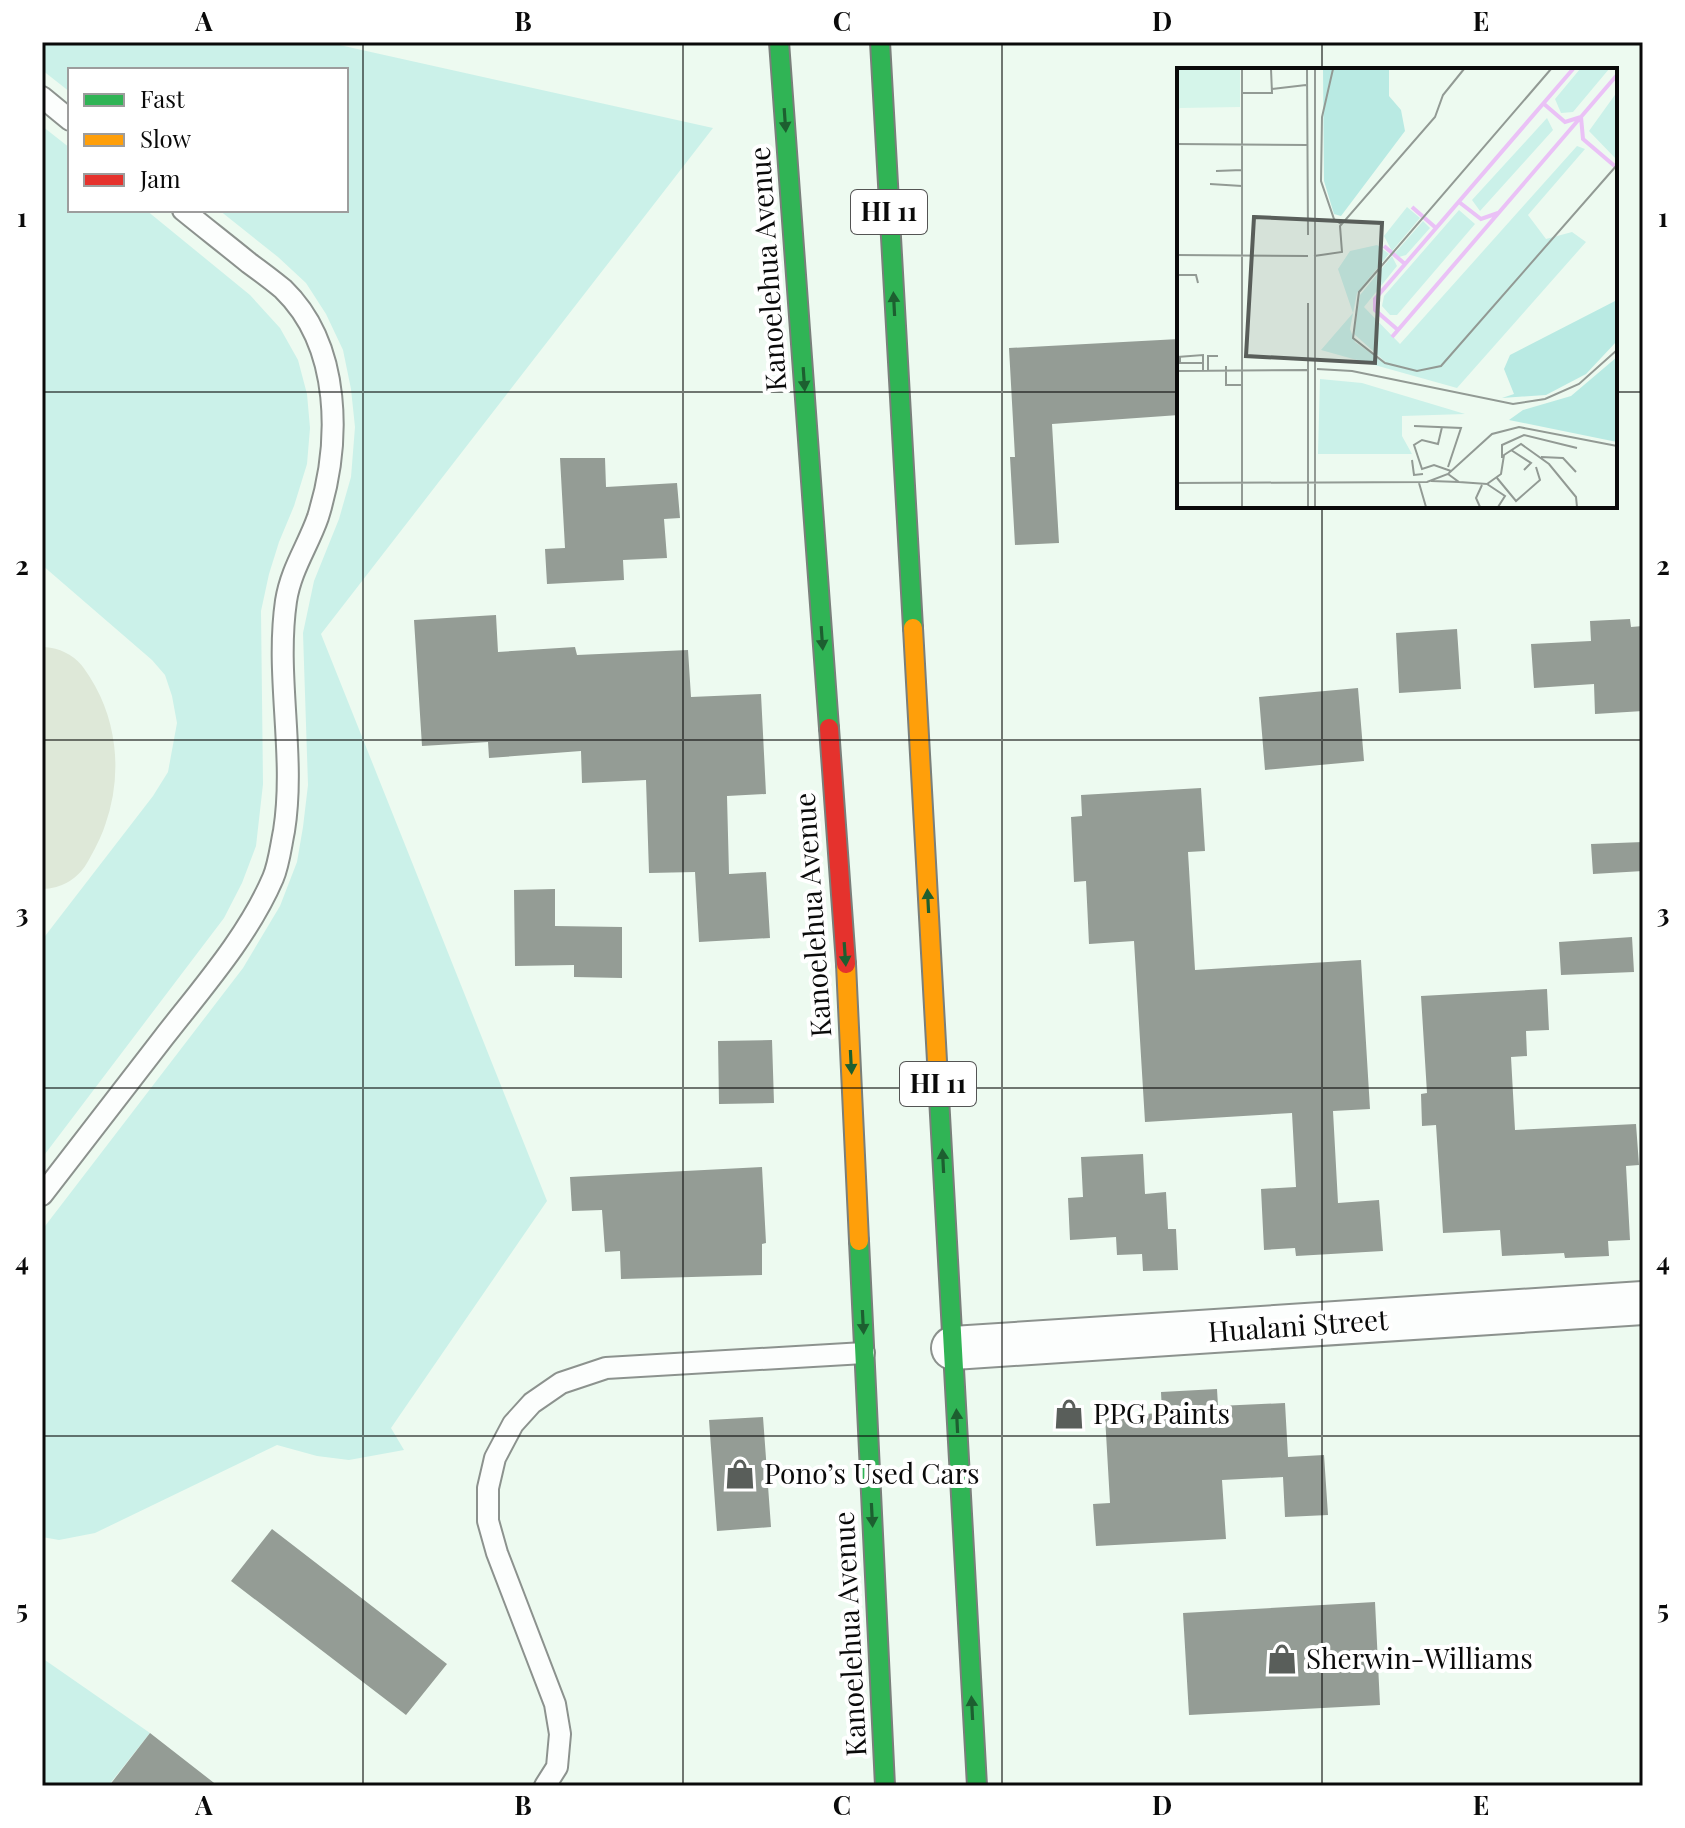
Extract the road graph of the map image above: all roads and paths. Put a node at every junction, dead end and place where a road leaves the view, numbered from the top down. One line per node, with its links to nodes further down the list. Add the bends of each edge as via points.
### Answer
1 (779, 42): 9 (highway, Kanoelehua Avenue, one-way to 9, via 846,968)
2 (880, 42): 8 (highway, HI 11, one-way to 2)
3 (42, 97): 4 (lane)
4 (68, 118)
5 (186, 212): 6 (lane, via 283,290 302,313 327,371 332,450 317,517 289,583 284,620 284,828 275,875 253,917)
6 (42, 1195)
7 (1643, 1303): 8 (street, Hualani Street)
8 (953, 1348): 12 (highway, HI 11, one-way to 8)
9 (864, 1353): 10 (lane, via 606,1368 561,1383 513,1424 495,1458 488,1521 555,1704 560,1734 557,1767); 11 (highway, Kanoelehua Avenue, one-way to 11)
10 (545, 1786)
11 (885, 1786)
12 (977, 1786)

